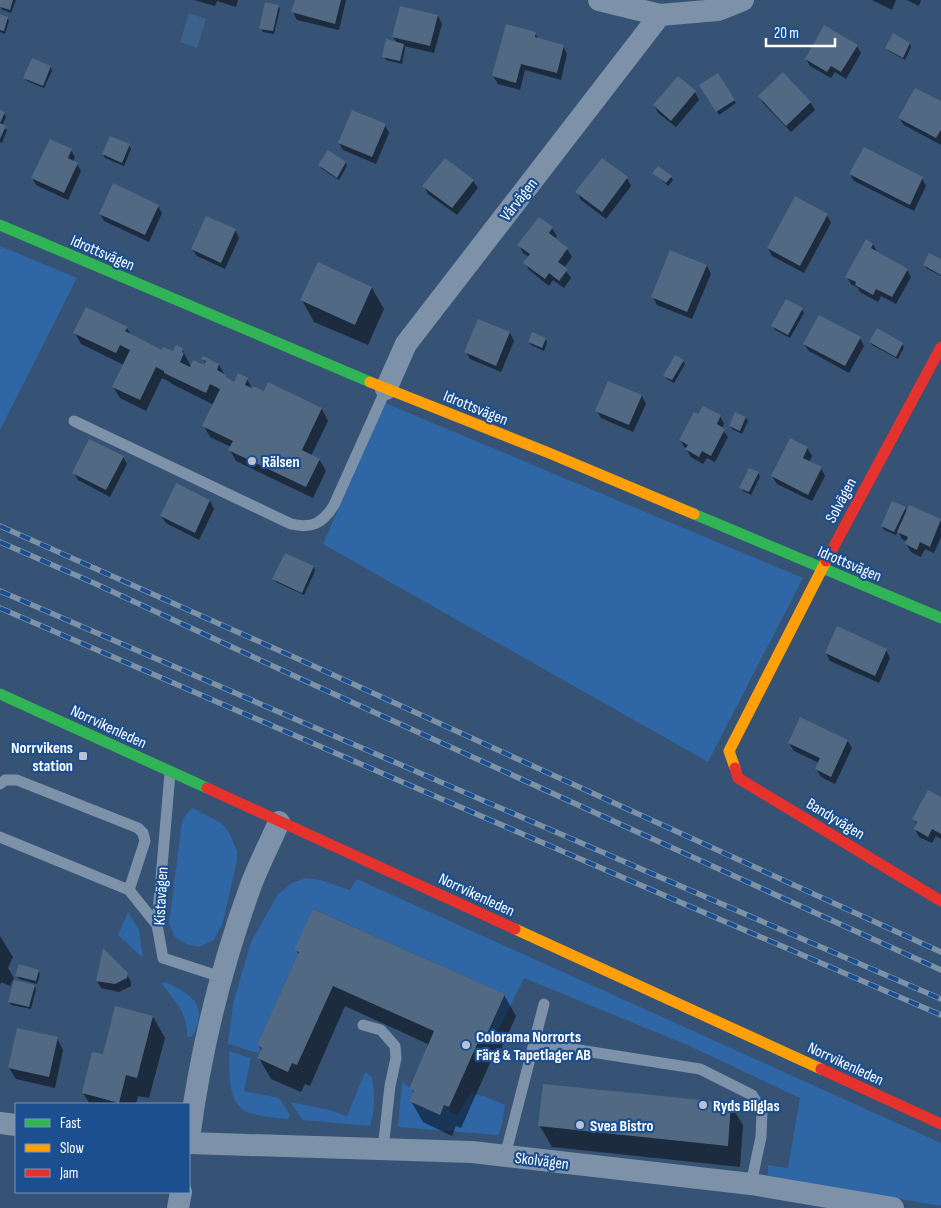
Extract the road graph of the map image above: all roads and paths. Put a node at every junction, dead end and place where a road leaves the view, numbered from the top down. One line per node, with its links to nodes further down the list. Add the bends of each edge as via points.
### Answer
1 (599, 0): 3 (street)
2 (743, 0): 3 (street, via 718,10)
3 (660, 15): 6 (street, Vårvägen, via 406,344)
4 (0, 225): 6 (street, Idrottsvägen)
5 (941, 346): 8 (street, Solvägen)
6 (386, 389): 7 (lane, via 334,505 327,516 303,527); 8 (street, Idrottsvägen, via 549,453)
7 (74, 421)
8 (822, 568): 9 (street, Idrottsvägen); 11 (street, Solvägen)
9 (941, 618)
10 (0, 694): 12 (street, Norrvikenleden)
11 (729, 750): 17 (street, Bandyvägen, via 738,778)
12 (170, 773): 14 (street, Norrvikenleden); 18 (lane, Kistavägen)
13 (0, 784): 16 (lane, via 5,780 17,780 138,828 145,841)
14 (279, 822): 19 (street, via 252,883); 24 (street, Norrvikenleden)
15 (0, 837): 16 (lane)
16 (128, 890): 18 (lane)
17 (941, 901)
18 (157, 925): 19 (lane, Kistavägen, via 163,958)
19 (221, 977): 26 (street, via 195,1090)
20 (544, 1004): 22 (lane)
21 (363, 1025): 28 (lane, via 381,1030 395,1046)
22 (534, 1043): 29 (lane); 30 (lane, via 700,1069 752,1095 762,1111 761,1137)
23 (0, 1123): 25 (street)
24 (941, 1124)
25 (15, 1125)
26 (190, 1132)
27 (190, 1141): 28 (street, Skolvägen)
28 (383, 1149): 29 (street, Skolvägen)
29 (505, 1156): 30 (street, Skolvägen)
30 (751, 1184): 33 (street, Skolvägen)
31 (181, 1193): 32 (street)
32 (178, 1208)
33 (893, 1208)

